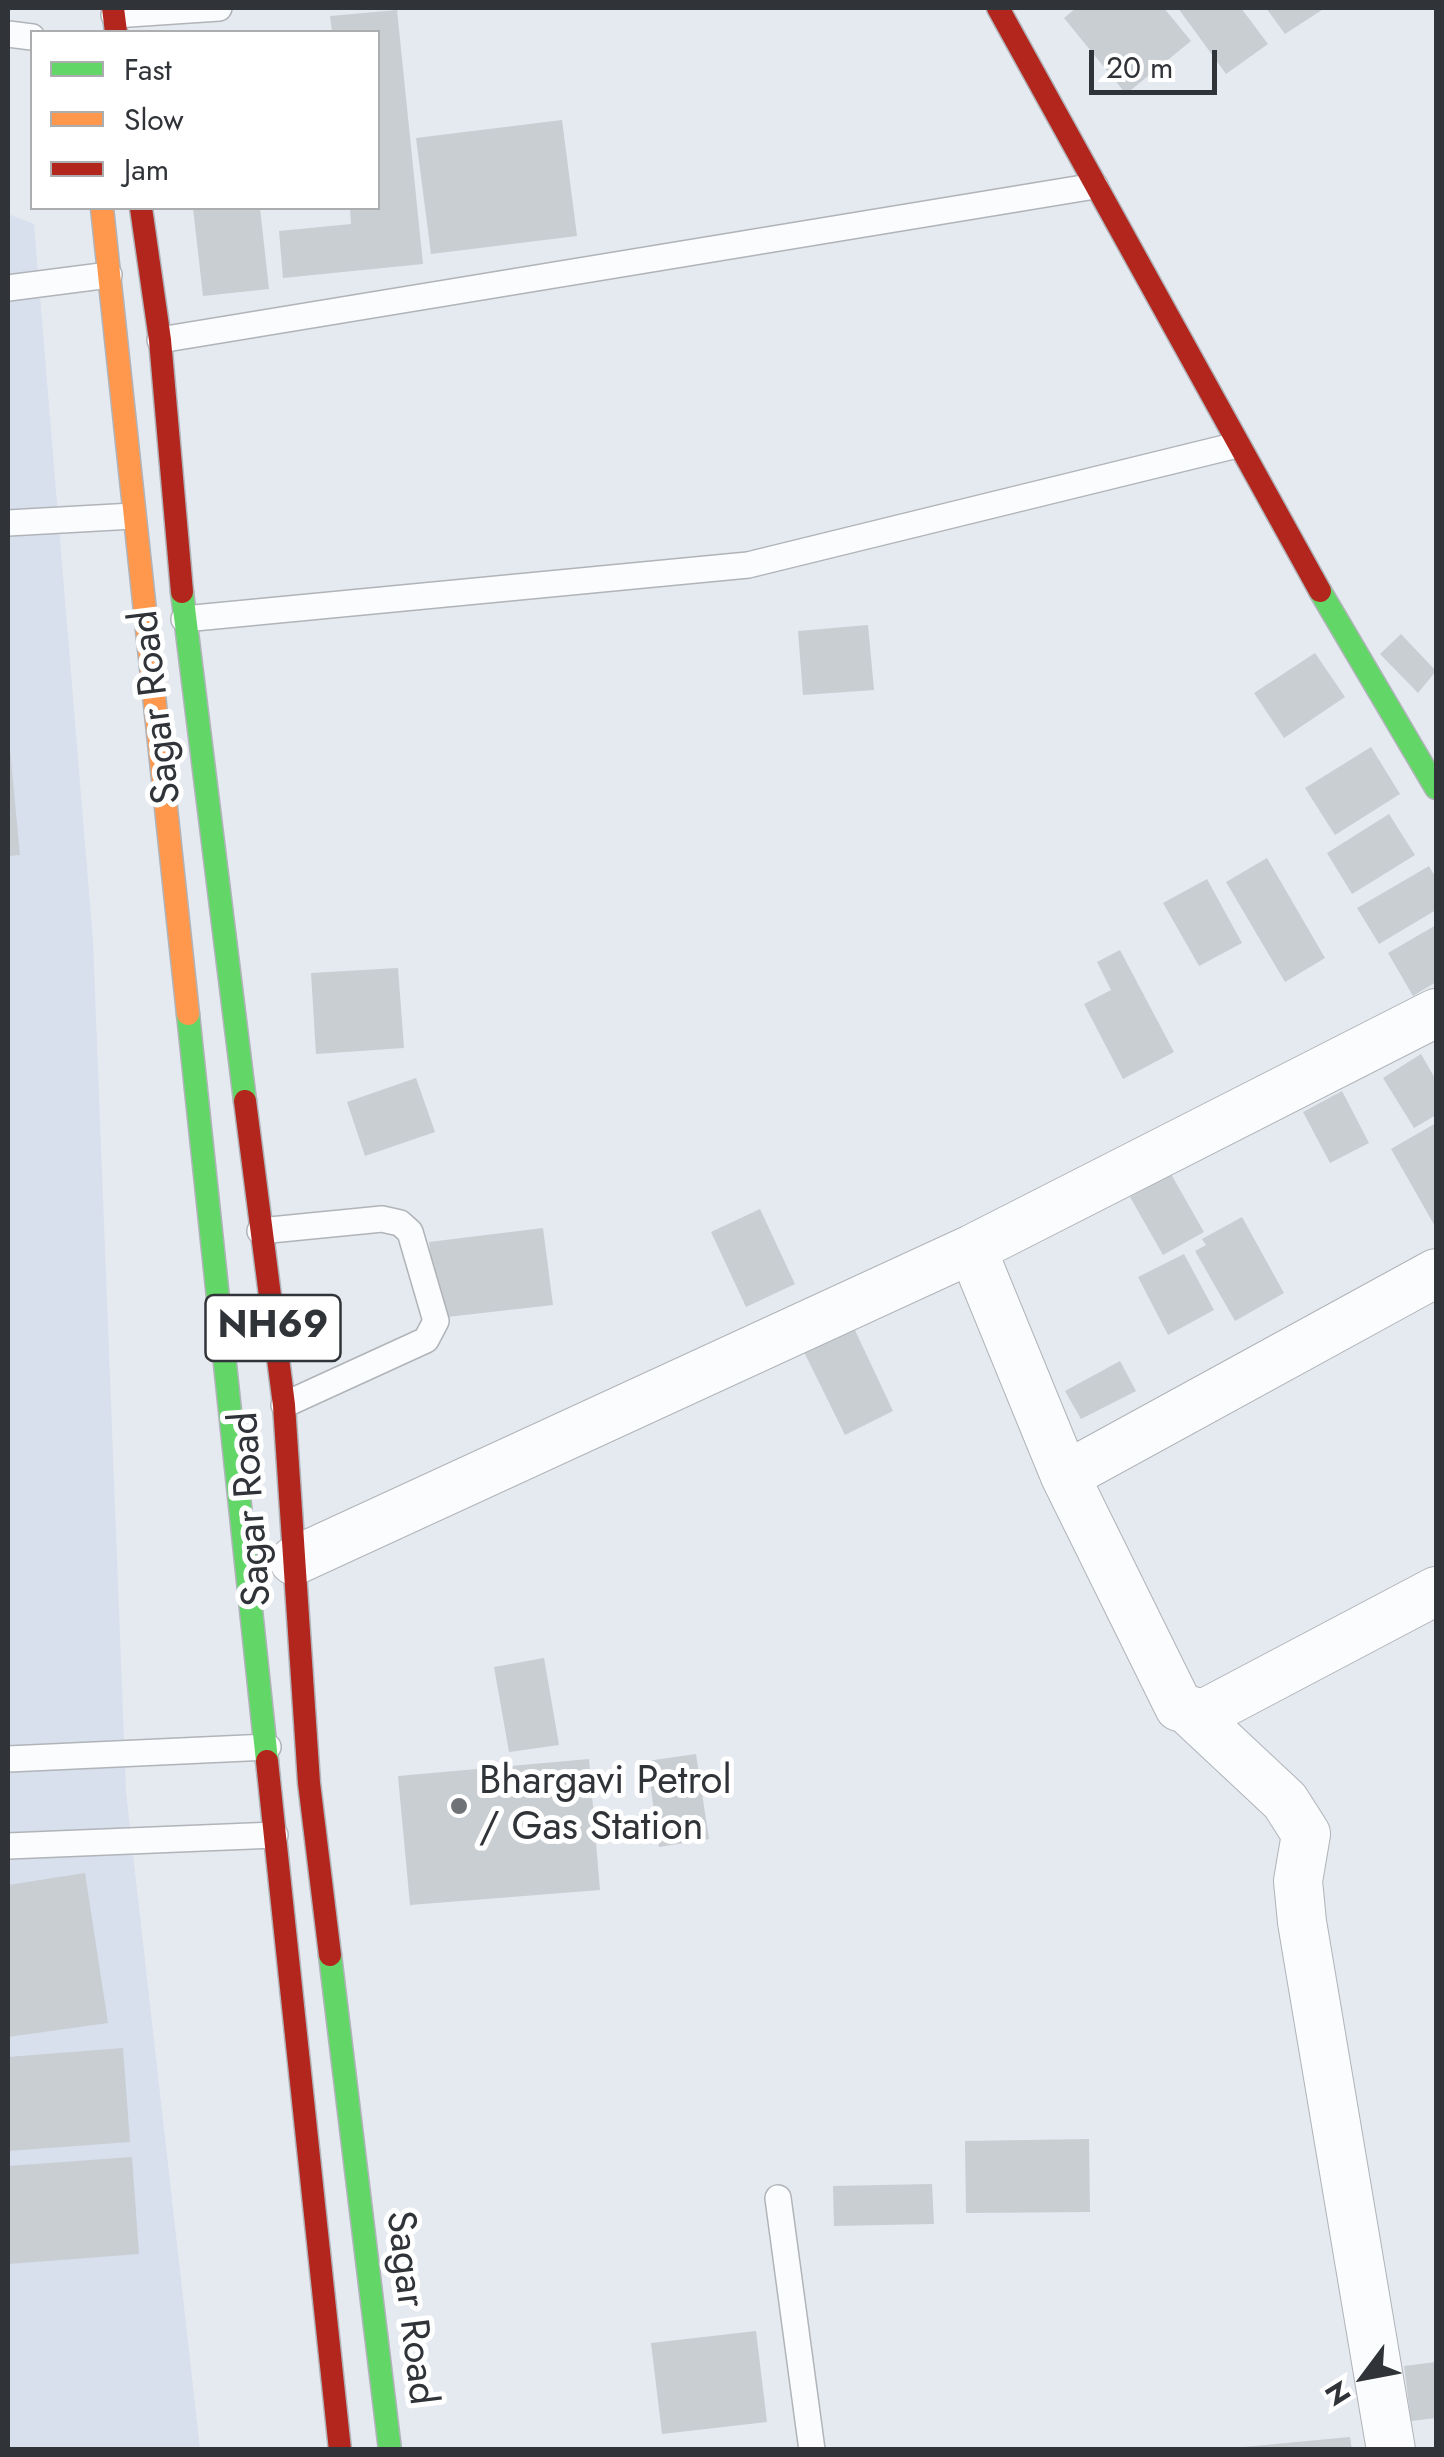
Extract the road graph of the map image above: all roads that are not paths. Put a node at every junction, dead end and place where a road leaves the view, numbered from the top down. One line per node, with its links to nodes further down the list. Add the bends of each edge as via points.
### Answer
1 (219, 8): 3 (lane)
2 (998, 8): 4 (main road)
3 (115, 18)
4 (1095, 186): 9 (lane); 10 (main road)
5 (102, 210): 7 (main road, Sagar Road / NH69)
6 (141, 210): 9 (main road, Sagar Road / NH69)
7 (109, 275): 8 (lane); 11 (main road, Sagar Road / NH69)
8 (8, 288)
9 (160, 340): 13 (main road, Sagar Road / NH69)
10 (1237, 445): 13 (lane, via 748,566); 14 (main road)
11 (133, 516): 12 (lane); 25 (main road, Sagar Road / NH69)
12 (8, 523)
13 (184, 619): 16 (main road, Sagar Road / NH69)
14 (1436, 788)
15 (1436, 1013): 17 (street)
16 (260, 1232): 19 (main road, Sagar Road / NH69); 19 (lane, via 382,1218 400,1223 410,1232 436,1322 426,1340)
17 (972, 1249): 20 (street); 21 (street)
18 (1436, 1274): 20 (street)
19 (284, 1406): 21 (main road, Sagar Road / NH69)
20 (1065, 1476): 23 (street, via 1180,1707)
21 (294, 1561): 25 (main road, Sagar Road / NH69)
22 (1436, 1591): 23 (street)
23 (1192, 1714): 32 (street, via 1285,1801 1306,1834 1298,1882 1302,1922)
24 (8, 1759): 25 (lane)
25 (283, 1772): 26 (main road, Sagar Road / NH69); 30 (main road, Sagar Road / NH69)
26 (275, 1835): 27 (lane); 29 (main road, Sagar Road / NH69)
27 (8, 1846)
28 (778, 2198): 31 (lane)
29 (340, 2450)
30 (390, 2450)
31 (812, 2450)
32 (1391, 2450)

